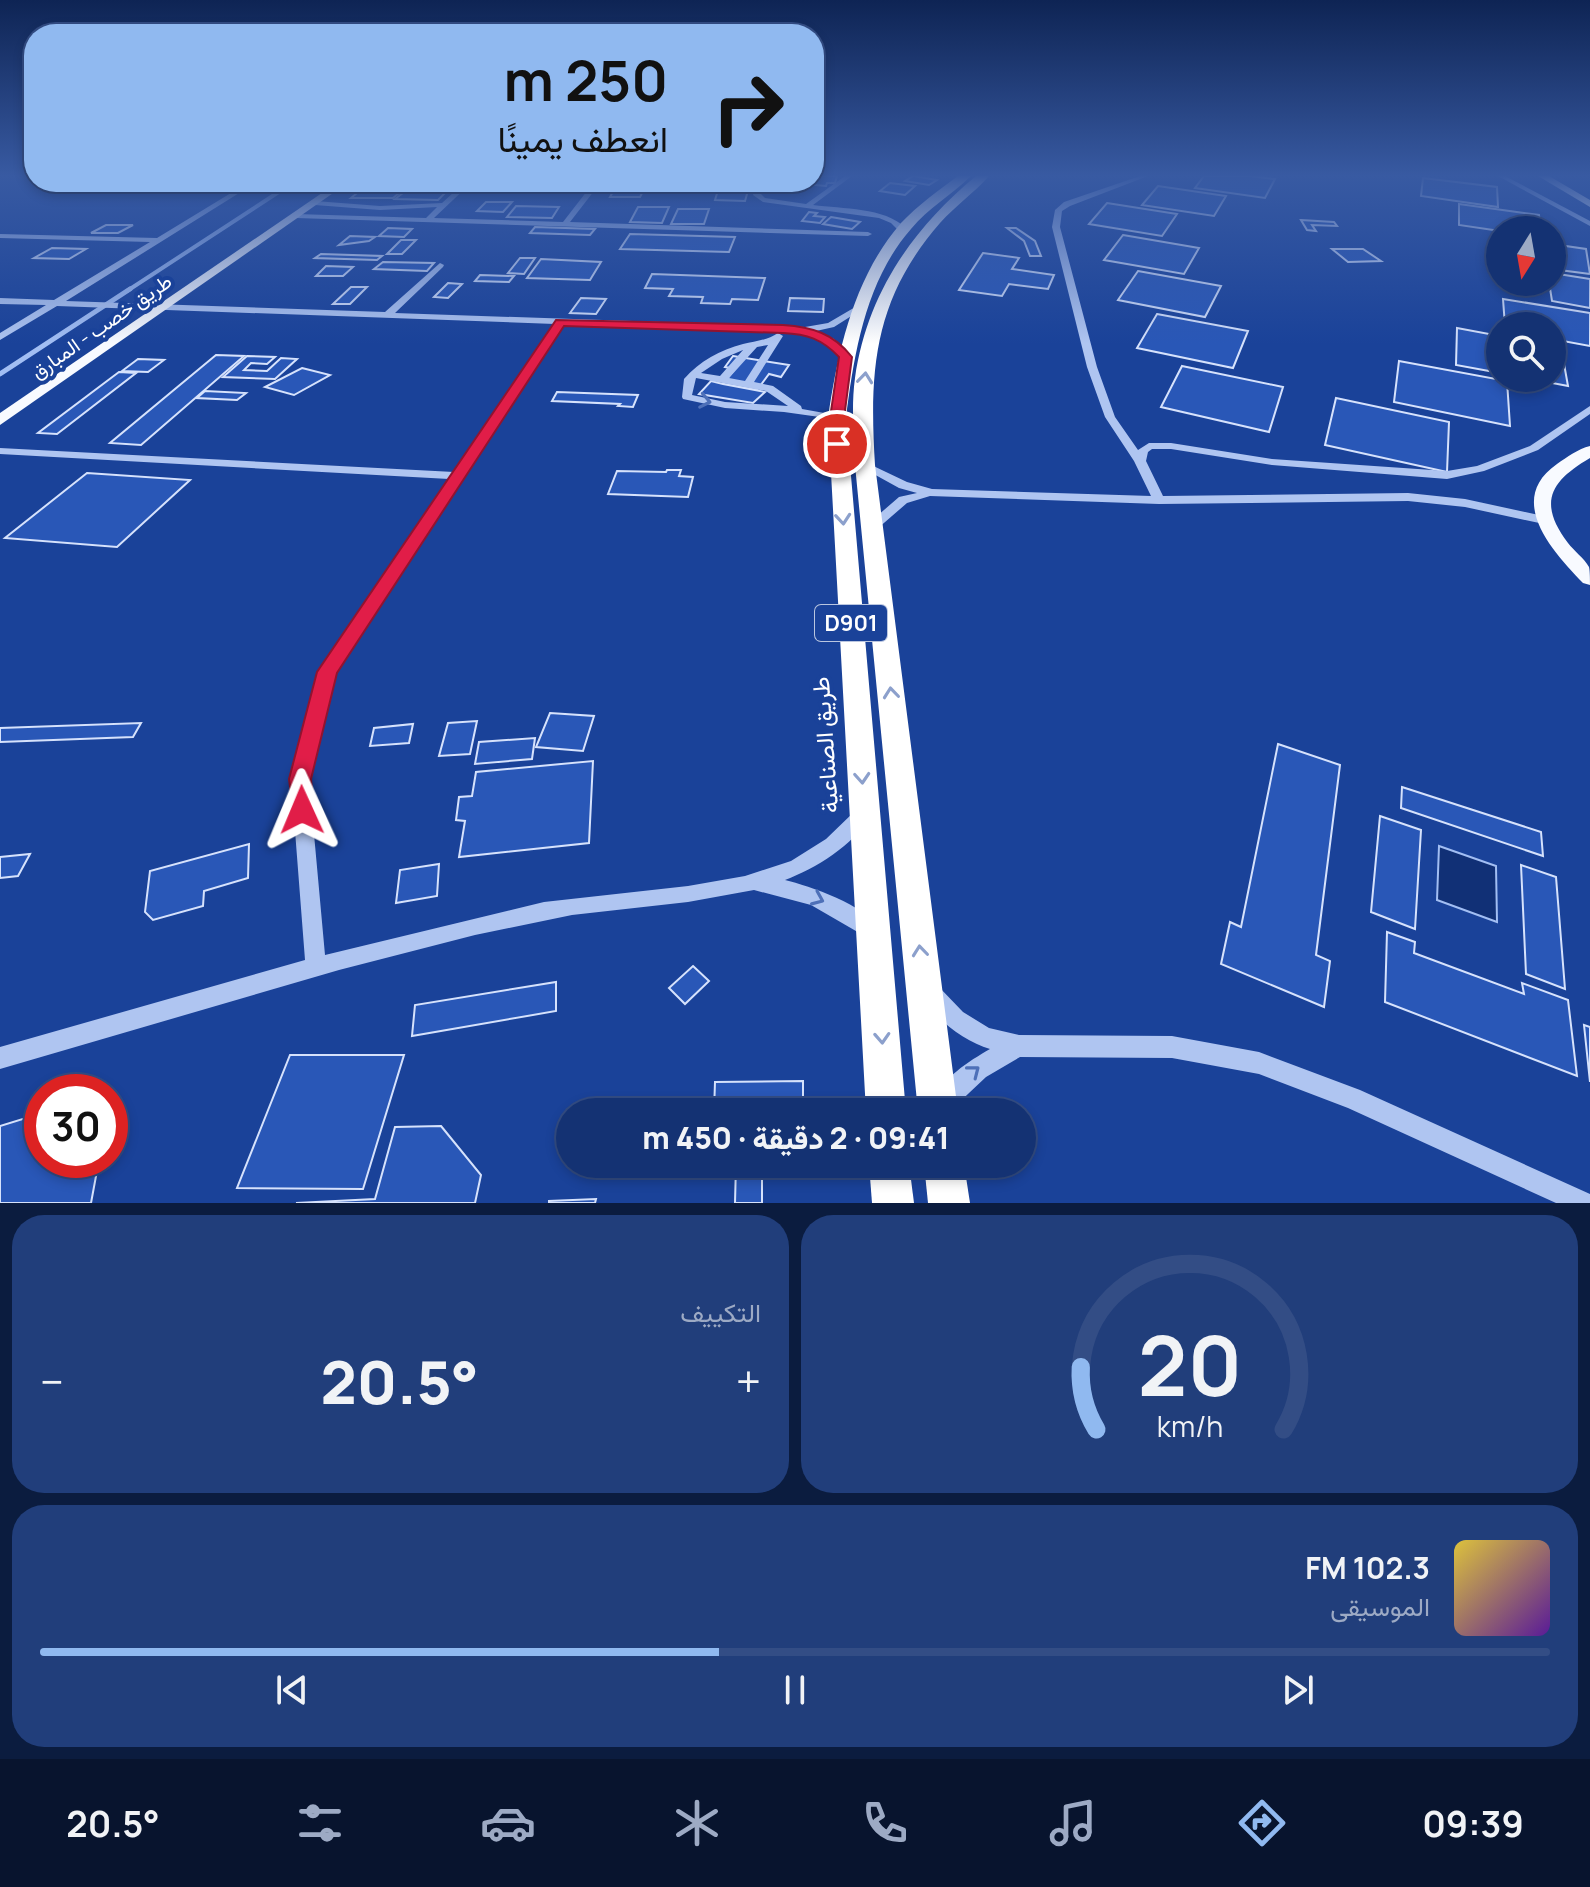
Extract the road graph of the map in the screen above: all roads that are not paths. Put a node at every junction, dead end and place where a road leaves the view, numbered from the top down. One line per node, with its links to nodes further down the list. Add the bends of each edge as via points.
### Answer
1 (171, 232): 9 (street)
2 (273, 232): 13 (main road, طريق خصب - المبارق)
3 (812, 232): 7 (street)
4 (900, 232): 14 (highway, طريق الصناعية / D901)
5 (922, 232): 33 (highway, D901, one-way to 5, via 864,379 882,306 899,266)
6 (1057, 232): 32 (street, via 1110,417)
7 (868, 234)
8 (0, 236): 9 (street)
9 (158, 240): 12 (street)
10 (440, 265): 15 (street)
11 (0, 301): 12 (street)
12 (57, 303): 13 (street); 19 (street)
13 (165, 306): 15 (street); 29 (main road, طريق خصب - المبارق)
14 (860, 308): 18 (street, via 831,325); 22 (highway, طريق الصناعية / D901)
15 (386, 316): 16 (street)
16 (561, 322): 17 (street); 34 (street)
17 (783, 329): 18 (street); 20 (street)
18 (805, 330): 22 (street, via 831,341)
19 (0, 337)
20 (774, 341): 21 (street); 25 (street)
21 (754, 344): 23 (street, via 721,353); 24 (street)
22 (846, 357): 28 (highway, طريق الصناعية / D901)
23 (693, 375): 24 (street); 27 (street, one-way to 27, via 686,386 687,397 695,401)
24 (722, 380): 25 (street)
25 (748, 384): 27 (street, via 769,388)
26 (1590, 409): 32 (street, via 1534,448 1480,469 1447,475 1272,462 1171,446 1149,446)
27 (804, 413): 28 (street)
28 (837, 418): 40 (highway, طريق الصناعية / D901, one-way to 40)
29 (0, 420)
30 (0, 451): 34 (street)
31 (1590, 451): 37 (main road, via 1555,473 1544,489)
32 (1140, 461): 36 (street)
33 (865, 465): 35 (street); 38 (highway, D901)
34 (457, 476): 43 (street, via 327,672 300,779)
35 (931, 493): 36 (street); 38 (street, via 903,500)
36 (1159, 500): 37 (street, via 1408,497)
37 (1544, 520): 39 (main road)
38 (873, 526): 44 (highway, D901, one-way to 38)
39 (1590, 579)
40 (865, 811): 41 (street, via 818,855); 42 (highway, طريق الصناعية / D901)
41 (751, 883): 42 (street, one-way to 42, via 818,898); 43 (street, via 548,911)
42 (876, 936): 47 (highway, طريق الصناعية / D901, one-way to 47)
43 (316, 965): 46 (street)
44 (924, 985): 45 (street, via 956,1019 985,1037); 48 (highway, D901)
45 (1019, 1046): 49 (street, one-way to 45, via 988,1060); 54 (street, via 1172,1047 1259,1063 1352,1098)
46 (0, 1058)
47 (885, 1098)
48 (936, 1098)
49 (947, 1098)
50 (890, 1178): 52 (highway)
51 (946, 1178): 53 (highway)
52 (893, 1203)
53 (949, 1203)
54 (1583, 1203)

